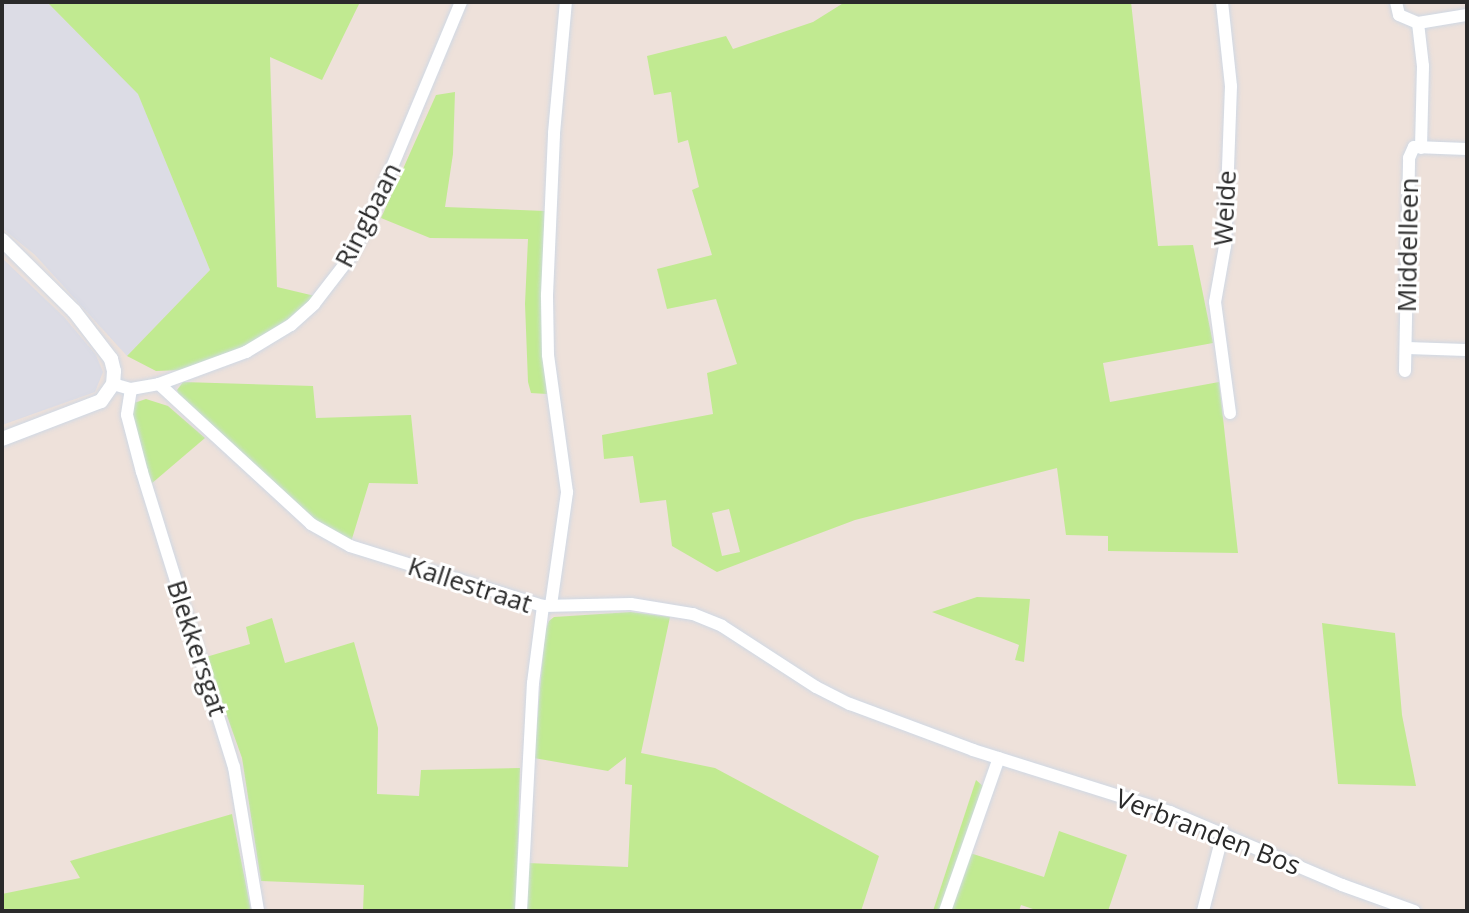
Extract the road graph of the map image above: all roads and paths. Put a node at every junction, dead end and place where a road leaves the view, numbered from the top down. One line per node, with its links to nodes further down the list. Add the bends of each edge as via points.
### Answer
1 (461, 2): 14 (street, Ringbaan, via 369,222 329,287 291,325 246,352)
2 (566, 2): 18 (street, Kallestraat, via 547,295 548,355 567,492)
3 (1222, 2): 16 (street, Weide, via 1231,86 1225,246 1215,302)
4 (1396, 2): 6 (street, via 1399,15)
5 (1467, 15): 6 (street)
6 (1418, 23): 7 (street)
7 (1421, 148): 8 (street, Middelleen); 10 (street, Middelleen, via 1414,147 1409,158)
8 (1467, 149)
9 (2, 240): 13 (street, via 49,282 98,340 111,359)
10 (1406, 348): 11 (street, Middelleen); 12 (street, Middelleen)
11 (1467, 350)
12 (1405, 371)
13 (113, 384): 15 (street, Ringbaan); 17 (street, via 101,401)
14 (159, 384): 15 (street, Ringbaan); 18 (street, Kallestraat, via 284,502 330,537)
15 (131, 389): 21 (street, Blekkersgat, via 127,415 142,472 231,755)
16 (1230, 413)
17 (2, 439)
18 (547, 606): 19 (street, Verbranden Bos, via 643,604 693,614 722,626 850,704); 22 (street, Kallestraat, via 533,683)
19 (999, 758): 20 (street, Verbranden Bos); 23 (street)
20 (1223, 833): 24 (street); 25 (street, Verbranden Bos)
21 (258, 911)
22 (521, 911)
23 (945, 911)
24 (1203, 911)
25 (1414, 911)

